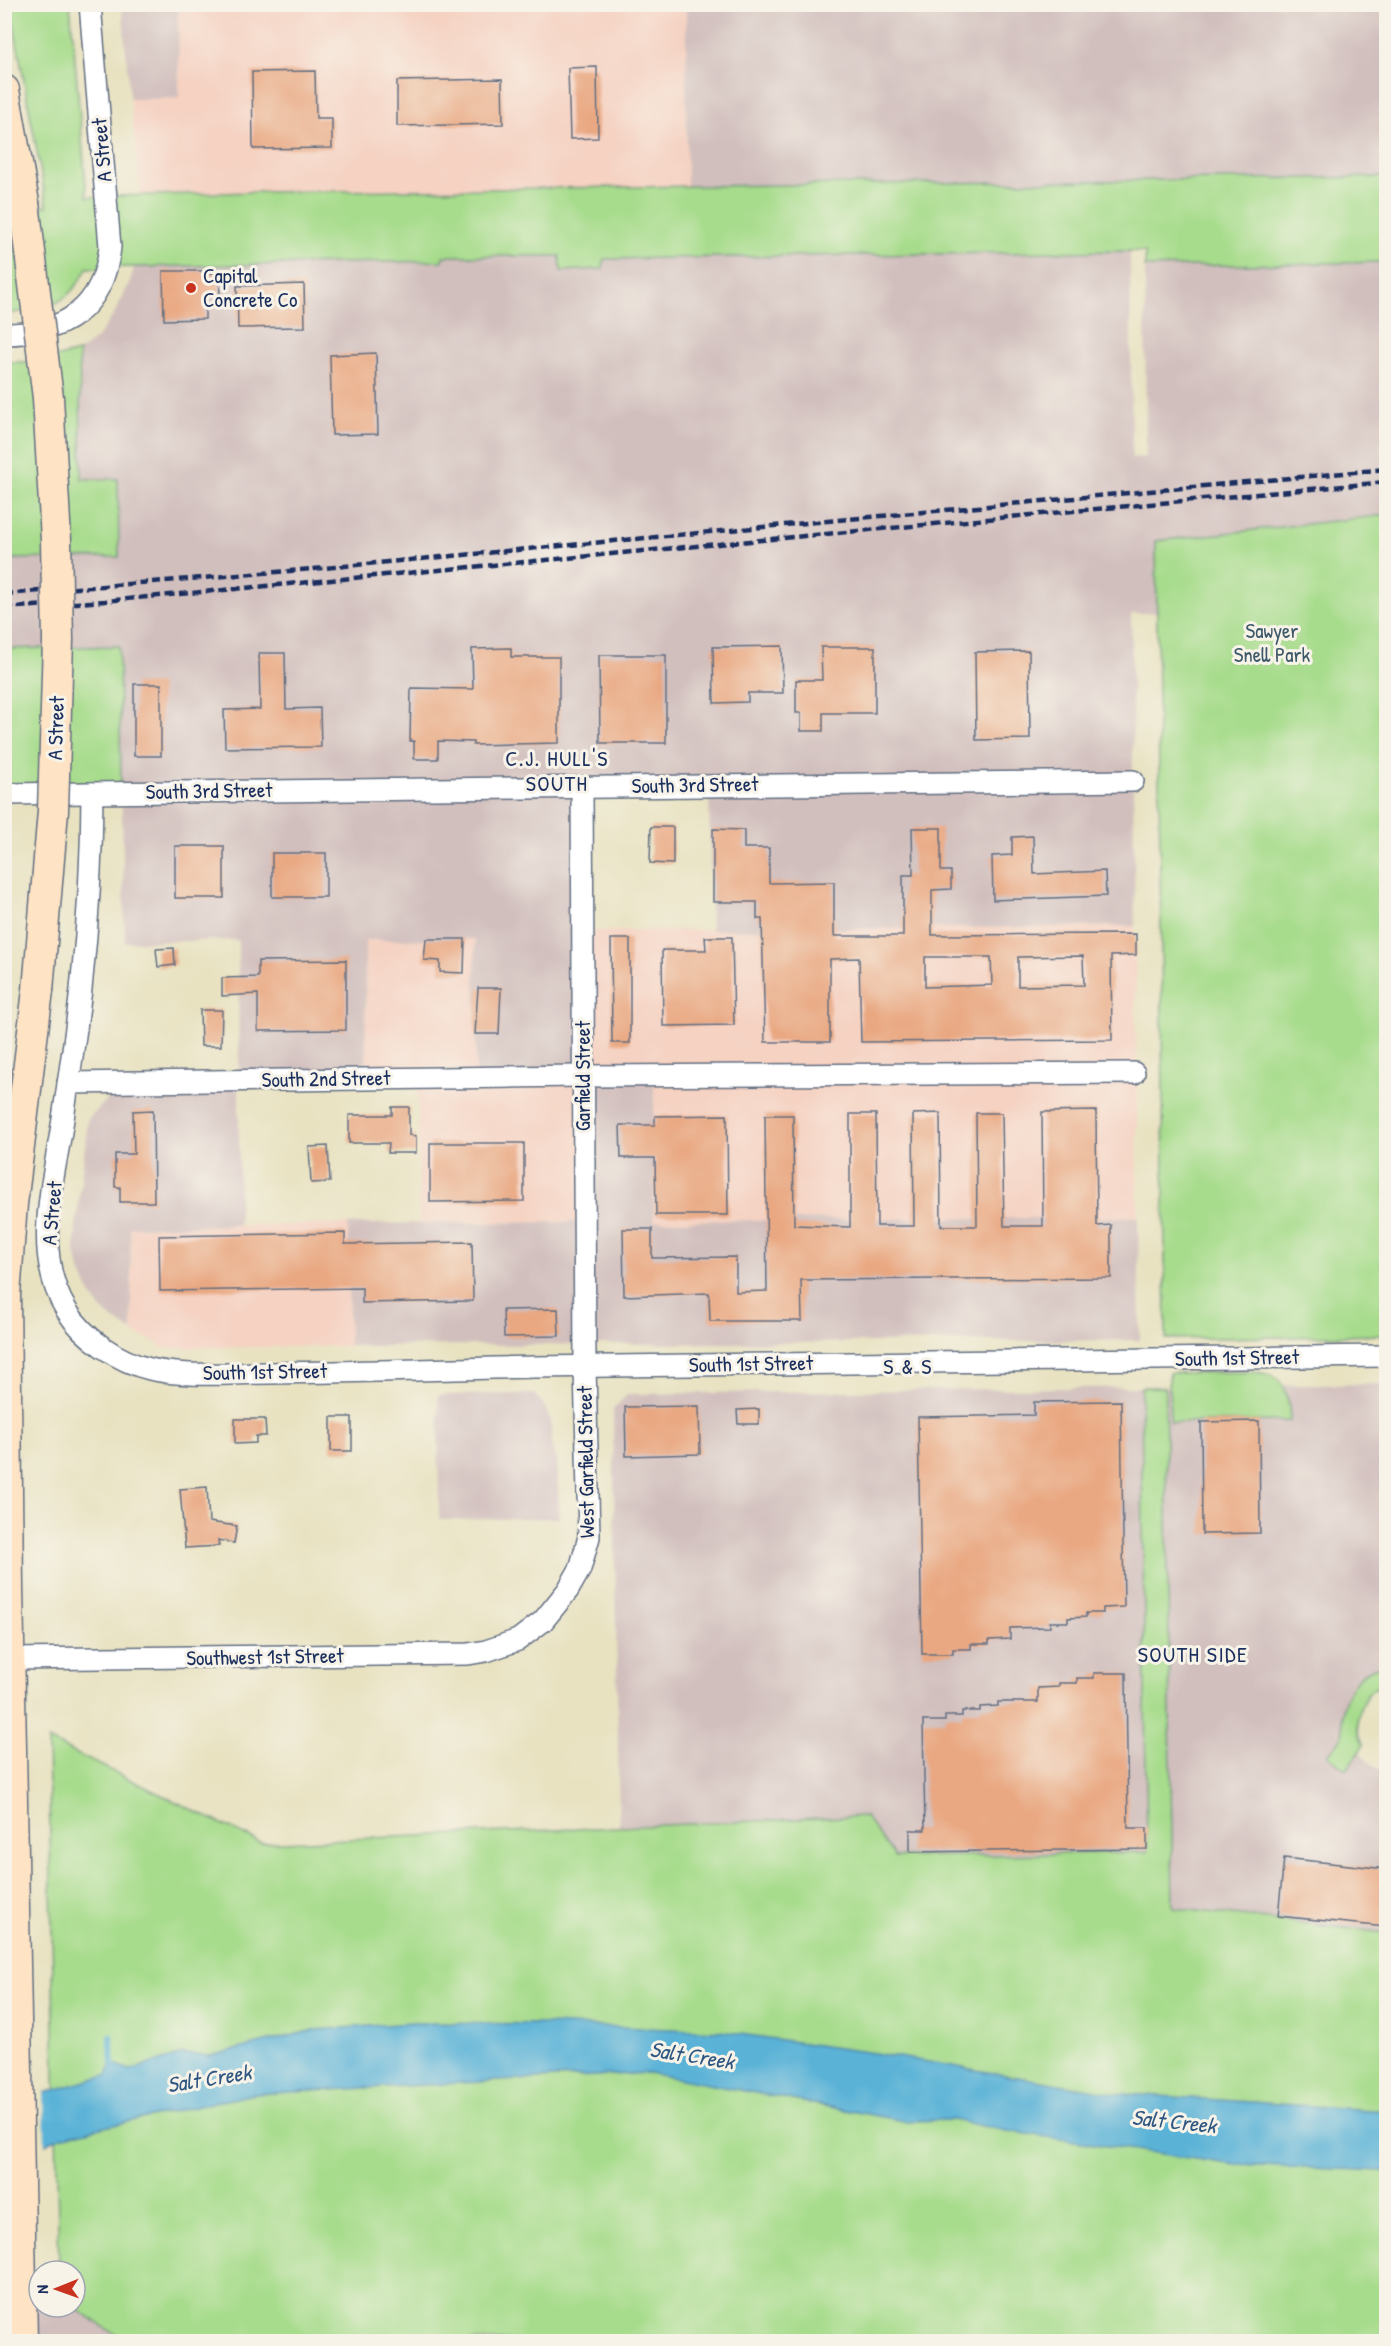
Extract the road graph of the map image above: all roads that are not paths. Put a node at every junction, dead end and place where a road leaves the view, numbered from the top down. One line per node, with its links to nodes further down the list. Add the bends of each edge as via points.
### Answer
1 (90, 4): 3 (street, A Street, via 110,247 108,263 88,304 70,319 49,330)
2 (4, 90): 14 (main road, A Street, bridge, via 24,203 48,398 58,640 53,811 38,990 9,1233)
3 (4, 334)
4 (1133, 781): 5 (street, South 3rd Street)
5 (582, 786): 6 (street, South 3rd Street); 9 (street, Garfield Street)
6 (92, 793): 7 (street, South 3rd Street); 10 (street, A Street, via 88,910)
7 (4, 794)
8 (1134, 1073): 9 (street, South 2nd Street)
9 (583, 1076): 10 (street, South 2nd Street); 13 (street, Garfield Street)
10 (68, 1083): 11 (street, A Street, via 47,1225 49,1257 55,1287 69,1314 91,1338)
11 (118, 1356): 13 (street, South 1st Street, via 146,1368 177,1373)
12 (1386, 1356): 13 (street, South 1st Street)
13 (585, 1366): 15 (street, West Garfield Street, via 587,1550 560,1602)
14 (5, 1367): 16 (main road, A Street)
15 (518, 1640): 16 (street, Southwest 1st Street, via 486,1651 451,1654)
16 (9, 1659): 17 (main road, A Street)
17 (22, 2342)

